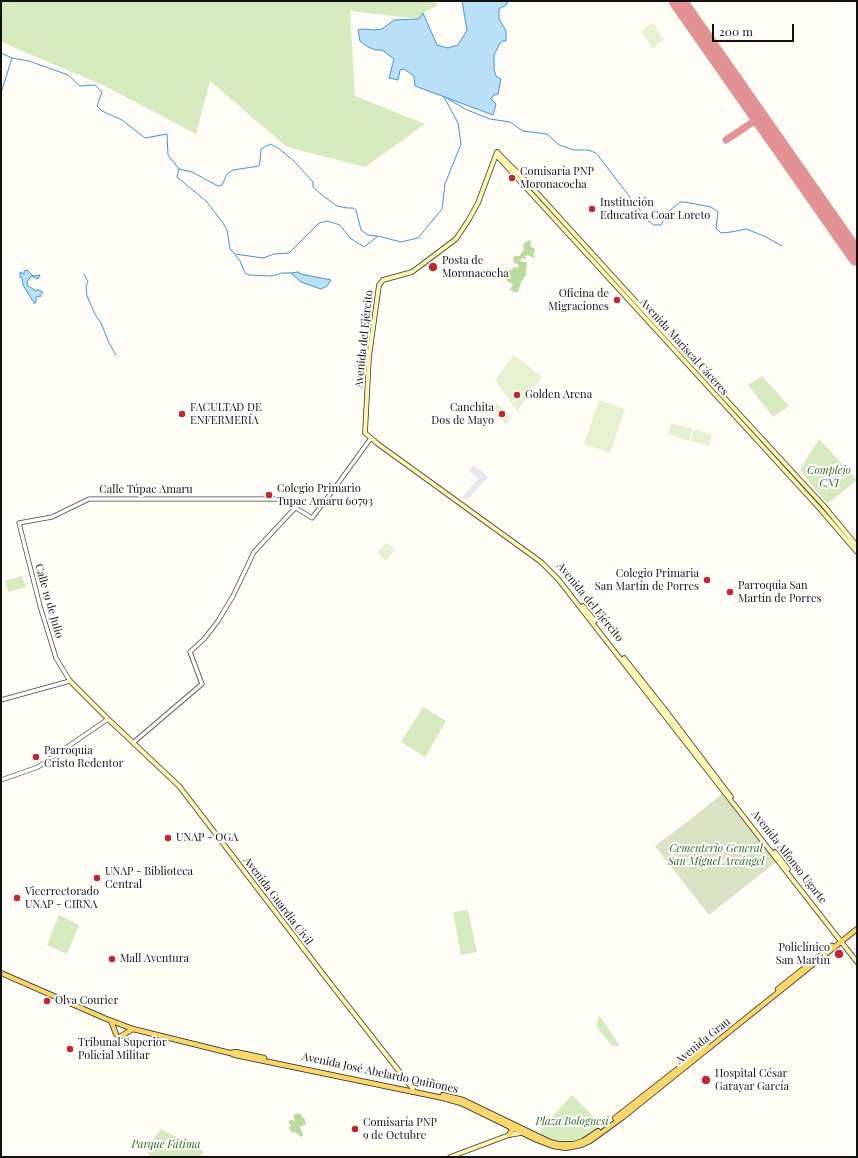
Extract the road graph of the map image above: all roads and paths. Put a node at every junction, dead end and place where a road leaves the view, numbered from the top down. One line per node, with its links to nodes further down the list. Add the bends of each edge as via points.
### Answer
1 (497, 153): 2 (main road, Avenida del Ejército, via 478,203 456,239 412,272 383,280 379,285 369,357 365,428 365,433); 5 (main road, Avenida Mariscal Cáceres, via 529,184)
2 (371, 438): 3 (street, Calle Túpac Amaru, via 312,518); 12 (main road, Avenida del Ejército, via 556,572)
3 (296, 507): 4 (street, Calle Túpac Amaru, via 276,499 89,499 52,517); 10 (street, via 254,552 218,621 190,652 202,684)
4 (19, 523): 7 (street, Calle 19 de Julio, via 56,658)
5 (855, 543): 6 (main road, Avenida Mariscal Cáceres)
6 (857, 552)
7 (70, 680): 8 (street); 9 (main road, Avenida Guardia Civil)
8 (1, 700)
9 (108, 719): 10 (main road, Avenida Guardia Civil); 11 (street, via 38,767)
10 (134, 742): 22 (main road, Avenida Guardia Civil, via 179,786)
11 (1, 780)
12 (722, 786): 15 (main road, Avenida Alfonso Ugarte)
13 (857, 926): 15 (main road, Avenida Grau)
14 (857, 929): 15 (main road, Avenida Grau)
15 (841, 940): 16 (main road, Avenida Alfonso Ugarte); 23 (main road, Avenida Grau); 27 (main road, Avenida Grau, via 647,1098 590,1141 574,1147)
16 (857, 962)
17 (1, 974): 18 (main road, Avenida José Abelardo Quiñones)
18 (111, 1021): 19 (main road, Avenida José Abelardo Quiñones); 20 (main road)
19 (133, 1029): 21 (main road); 22 (main road, Avenida José Abelardo Quiñones, via 230,1053 236,1052)
20 (116, 1034)
21 (121, 1036)
22 (413, 1090): 23 (main road, Avenida José Abelardo Quiñones, via 463,1100 558,1144 583,1141); 24 (main road, Avenida José Abelardo Quiñones, via 461,1103)
23 (608, 1124)
24 (510, 1126): 25 (main road, Avenida José Abelardo Quiñones); 26 (main road, via 512,1130)
25 (521, 1133): 26 (main road); 27 (main road, Avenida José Abelardo Quiñones)
26 (509, 1135): 28 (main road)
27 (553, 1146)
28 (450, 1157)

